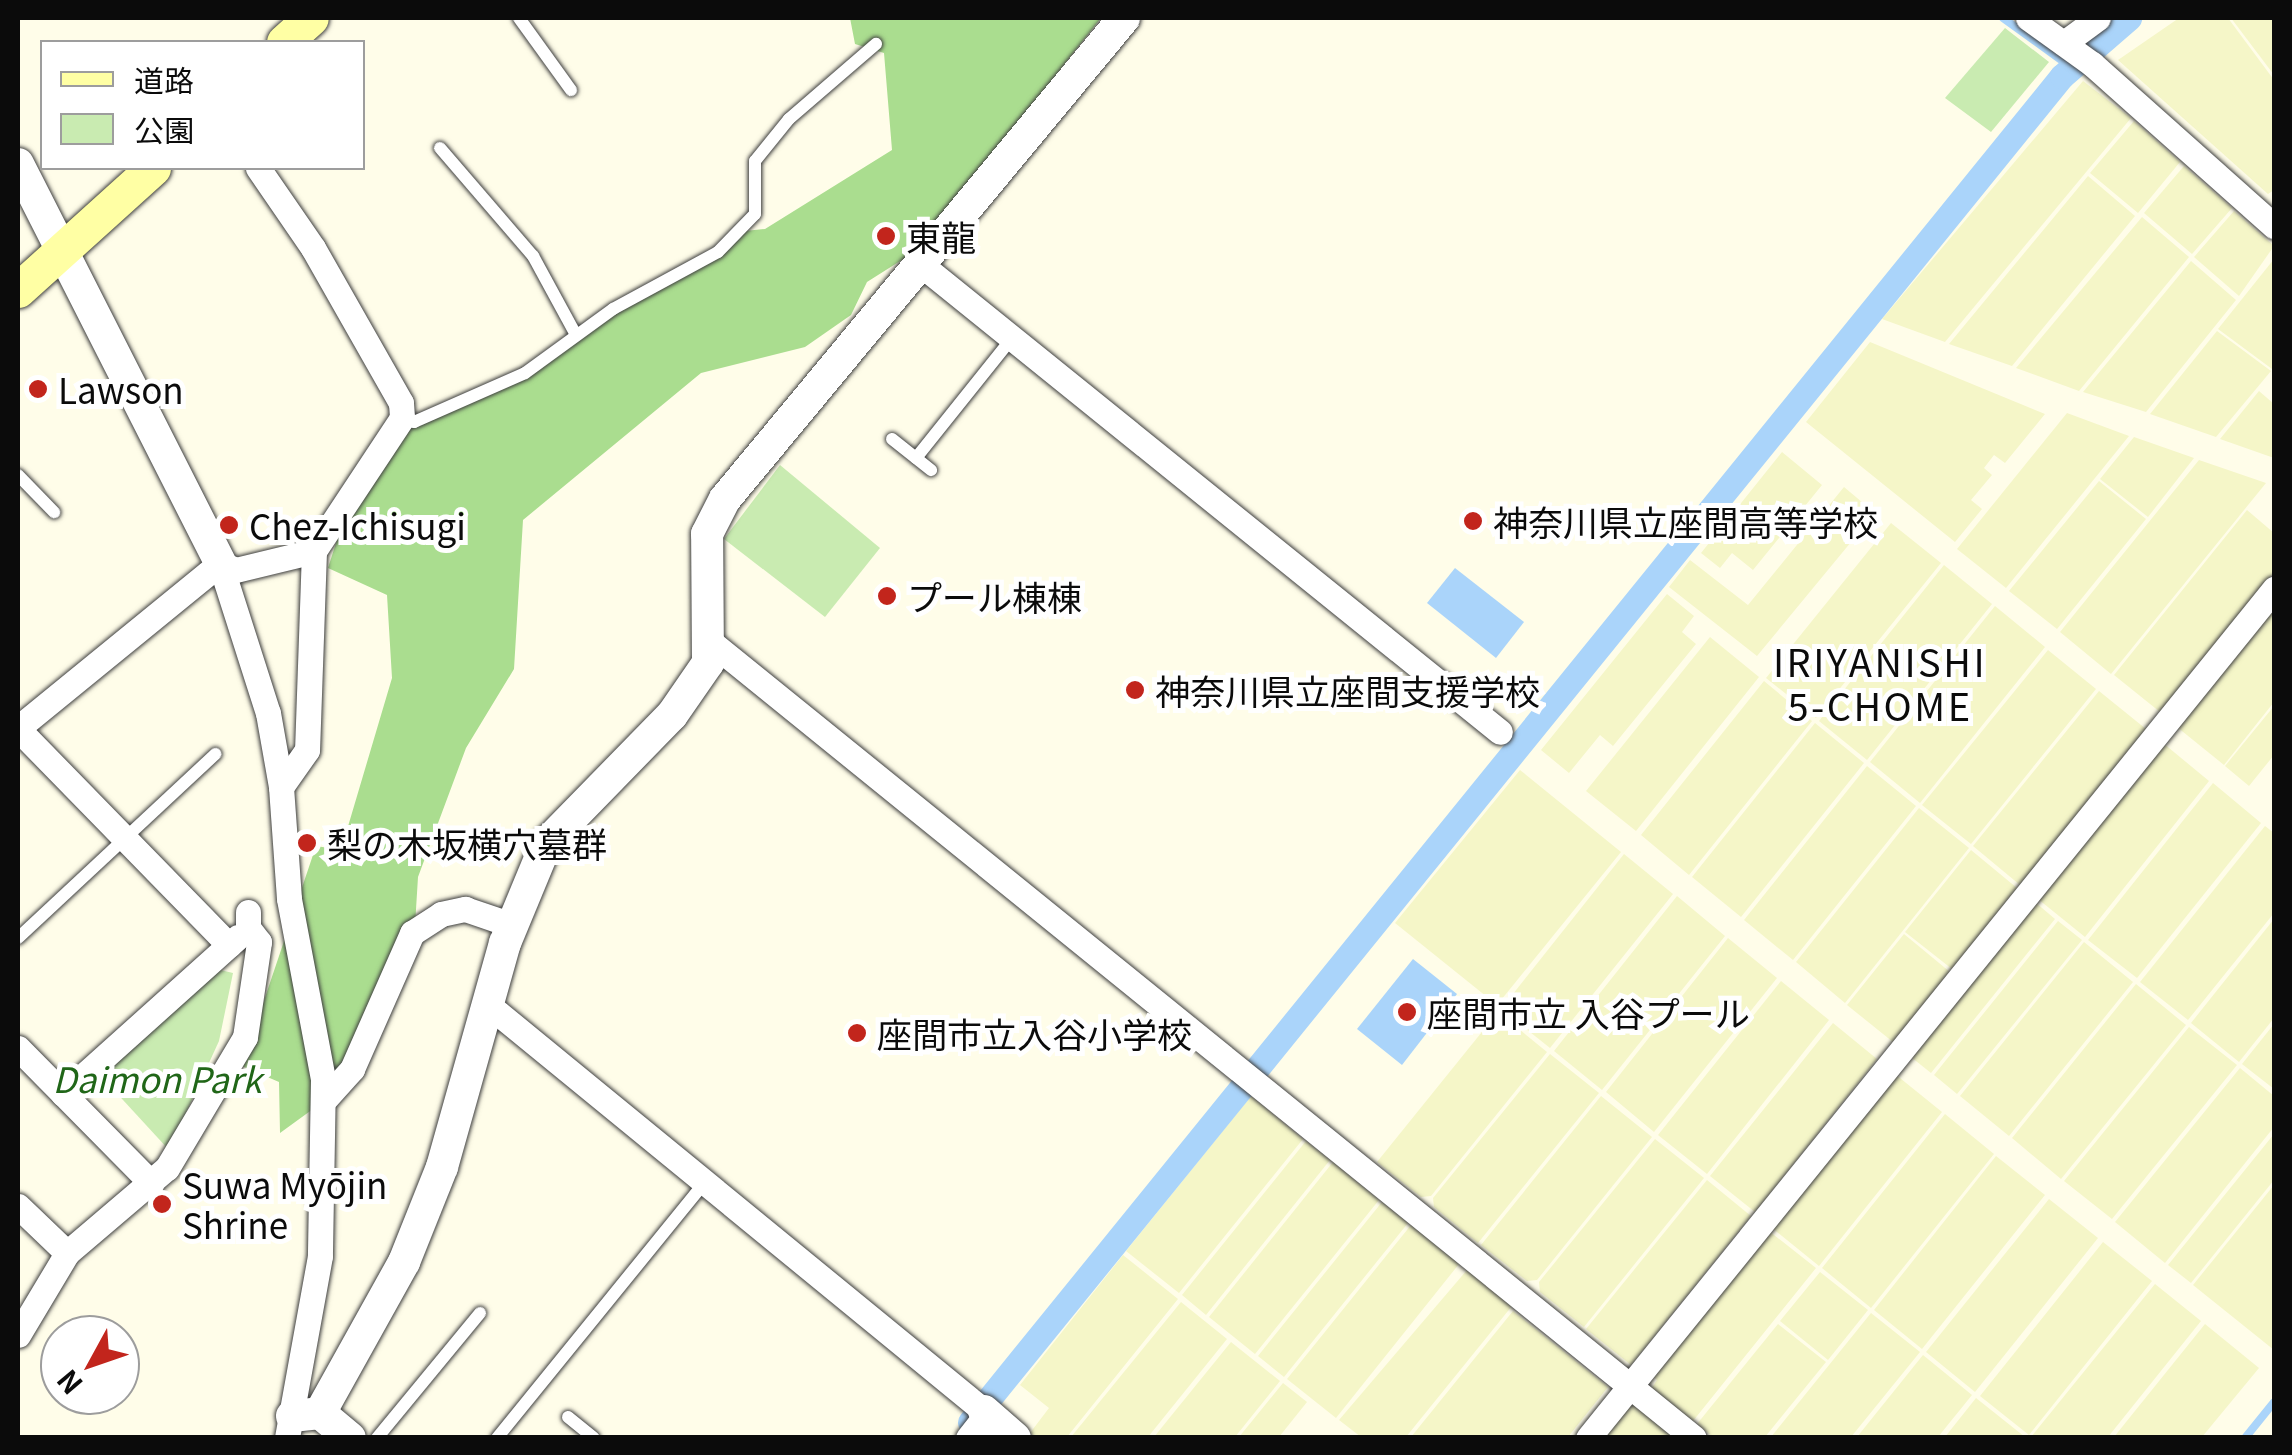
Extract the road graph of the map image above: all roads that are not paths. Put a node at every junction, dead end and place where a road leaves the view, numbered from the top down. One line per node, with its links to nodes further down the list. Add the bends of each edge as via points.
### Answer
1 (519, 18): 7 (lane)
2 (1124, 18): 14 (street)
3 (2028, 18): 6 (street)
4 (2098, 18): 6 (street)
5 (876, 44): 16 (lane, via 789,119 756,162 756,214 738,234 686,274 613,309)
6 (2073, 50): 12 (street)
7 (572, 90)
8 (440, 148): 16 (lane, via 533,256)
9 (18, 164): 13 (street)
10 (151, 170): 13 (main road)
11 (259, 170): 18 (street, via 313,248 401,403)
12 (2274, 226)
13 (60, 252): 15 (main road); 25 (street)
14 (924, 267): 17 (street); 27 (street, via 725,499 705,550)
15 (18, 290)
16 (576, 336): 18 (lane, via 525,373 414,422)
17 (1012, 338): 20 (lane); 29 (street)
18 (402, 418): 24 (street)
19 (892, 439): 20 (lane)
20 (916, 458): 21 (lane)
21 (930, 470)
22 (18, 475): 23 (lane)
23 (54, 512)
24 (314, 551): 25 (street, via 236,570); 31 (street, via 307,750)
25 (220, 564): 28 (street); 31 (street, via 268,713)
26 (2274, 589): 46 (street)
27 (712, 643): 33 (street, via 686,699 554,832); 46 (street)
28 (18, 728): 32 (street)
29 (1500, 732)
30 (216, 754): 32 (lane)
31 (281, 787): 39 (street, via 288,899)
32 (124, 840): 34 (street); 35 (lane)
33 (512, 925): 36 (street); 39 (street, via 465,909 412,932 352,1070)
34 (241, 929): 38 (street); 41 (street, via 259,942 246,1037 167,1168)
35 (18, 938)
36 (486, 1004): 40 (street); 49 (street, via 442,1166 404,1262)
37 (18, 1048): 38 (street)
38 (64, 1094): 41 (street)
39 (324, 1100): 49 (street, via 320,1256)
40 (705, 1182): 47 (street); 53 (lane)
41 (151, 1183): 43 (street)
42 (18, 1206): 43 (street)
43 (67, 1253): 45 (street)
44 (480, 1313): 52 (lane)
45 (18, 1336)
46 (1629, 1385): 55 (street); 56 (street)
47 (977, 1415): 54 (street)
48 (568, 1416): 50 (lane)
49 (300, 1422): 51 (street)
50 (588, 1436)
51 (350, 1438)
52 (377, 1438)
53 (497, 1438)
54 (1014, 1438)
55 (1588, 1438)
56 (1694, 1438)

